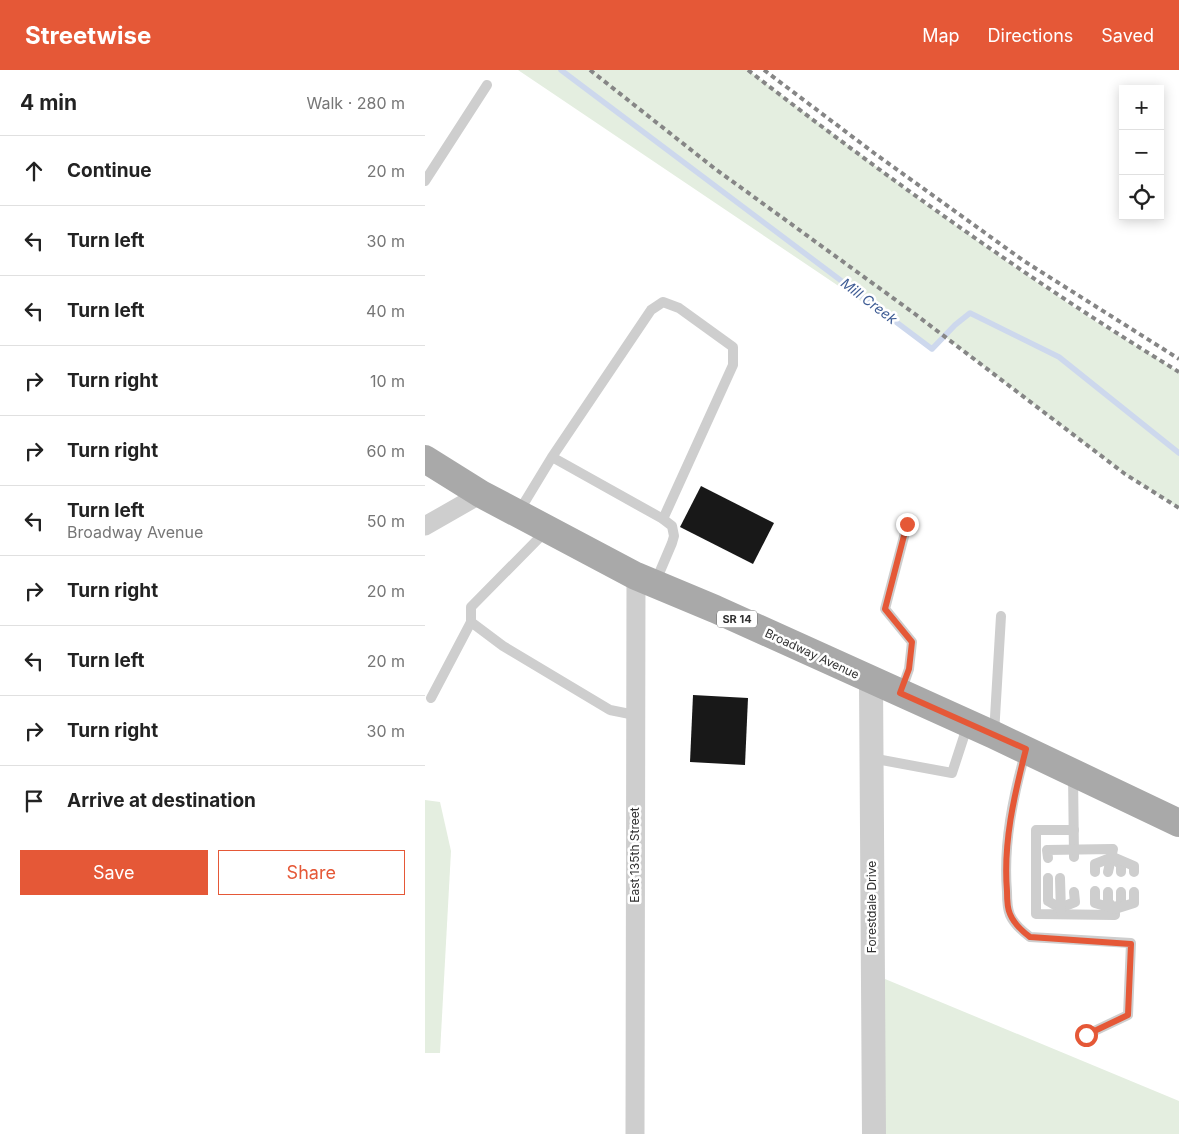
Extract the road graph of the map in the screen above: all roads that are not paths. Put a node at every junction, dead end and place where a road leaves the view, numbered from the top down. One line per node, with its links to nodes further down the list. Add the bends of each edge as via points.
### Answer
1 (487, 85): 2 (lane)
2 (425, 181)
3 (551, 457): 6 (lane); 7 (lane); 7 (lane, via 651,310 663,302 679,308 733,347 733,365)
4 (425, 459): 5 (main road, Broadway Avenue / SR 14)
5 (481, 494): 6 (main road, Broadway Avenue / SR 14); 9 (street)
6 (518, 514): 10 (main road, Broadway Avenue / SR 14)
7 (663, 519): 11 (lane, via 672,526 674,536)
8 (907, 524): 15 (lane, via 885,609 912,642 909,669)
9 (425, 526)
10 (547, 530): 11 (main road, Broadway Avenue / SR 14); 13 (lane, via 471,607)
11 (645, 580): 14 (main road, Broadway Avenue / SR 14); 17 (street, East 135th Street)
12 (1001, 616): 19 (lane)
13 (471, 622): 16 (lane); 17 (lane, via 503,646 610,710)
14 (871, 680): 15 (main road, Broadway Avenue / SR 14); 21 (street, Forestdale Drive)
15 (900, 693): 18 (main road, Broadway Avenue / SR 14)
16 (431, 698)
17 (635, 715): 42 (street, East 135th Street)
18 (968, 723): 19 (main road, Broadway Avenue / SR 14); 21 (lane, via 951,773)
19 (994, 735): 20 (main road, Broadway Avenue / SR 14)
20 (1026, 749): 22 (main road, Broadway Avenue / SR 14); 41 (lane, via 1013,798 1007,846 1009,913 1017,927 1030,937 1131,944 1128,1015)
21 (871, 758): 43 (street, Forestdale Drive)
22 (1073, 771): 23 (main road, Broadway Avenue / SR 14); 24 (lane)
23 (1179, 823)
24 (1074, 830): 25 (lane); 40 (lane, via 1036,830 1036,914)
25 (1074, 853): 26 (lane, via 1113,849); 27 (lane, via 1047,850)
26 (1113, 857): 28 (lane, via 1095,864); 29 (lane); 30 (lane, via 1121,865); 31 (lane, via 1134,866)
27 (1047, 858)
28 (1095, 872)
29 (1108, 872)
30 (1121, 872)
31 (1134, 872)
32 (1047, 878): 40 (lane, via 1048,901)
33 (1061, 878): 40 (lane)
34 (1095, 891): 39 (lane, via 1095,903)
35 (1074, 892): 40 (lane, via 1075,902)
36 (1108, 892): 39 (lane, via 1108,902)
37 (1121, 892): 39 (lane, via 1121,903)
38 (1134, 892): 39 (lane, via 1134,903)
39 (1115, 909): 40 (lane, via 1115,915)
40 (1061, 911)
41 (1086, 1035)
42 (635, 1134)
43 (873, 1134)

